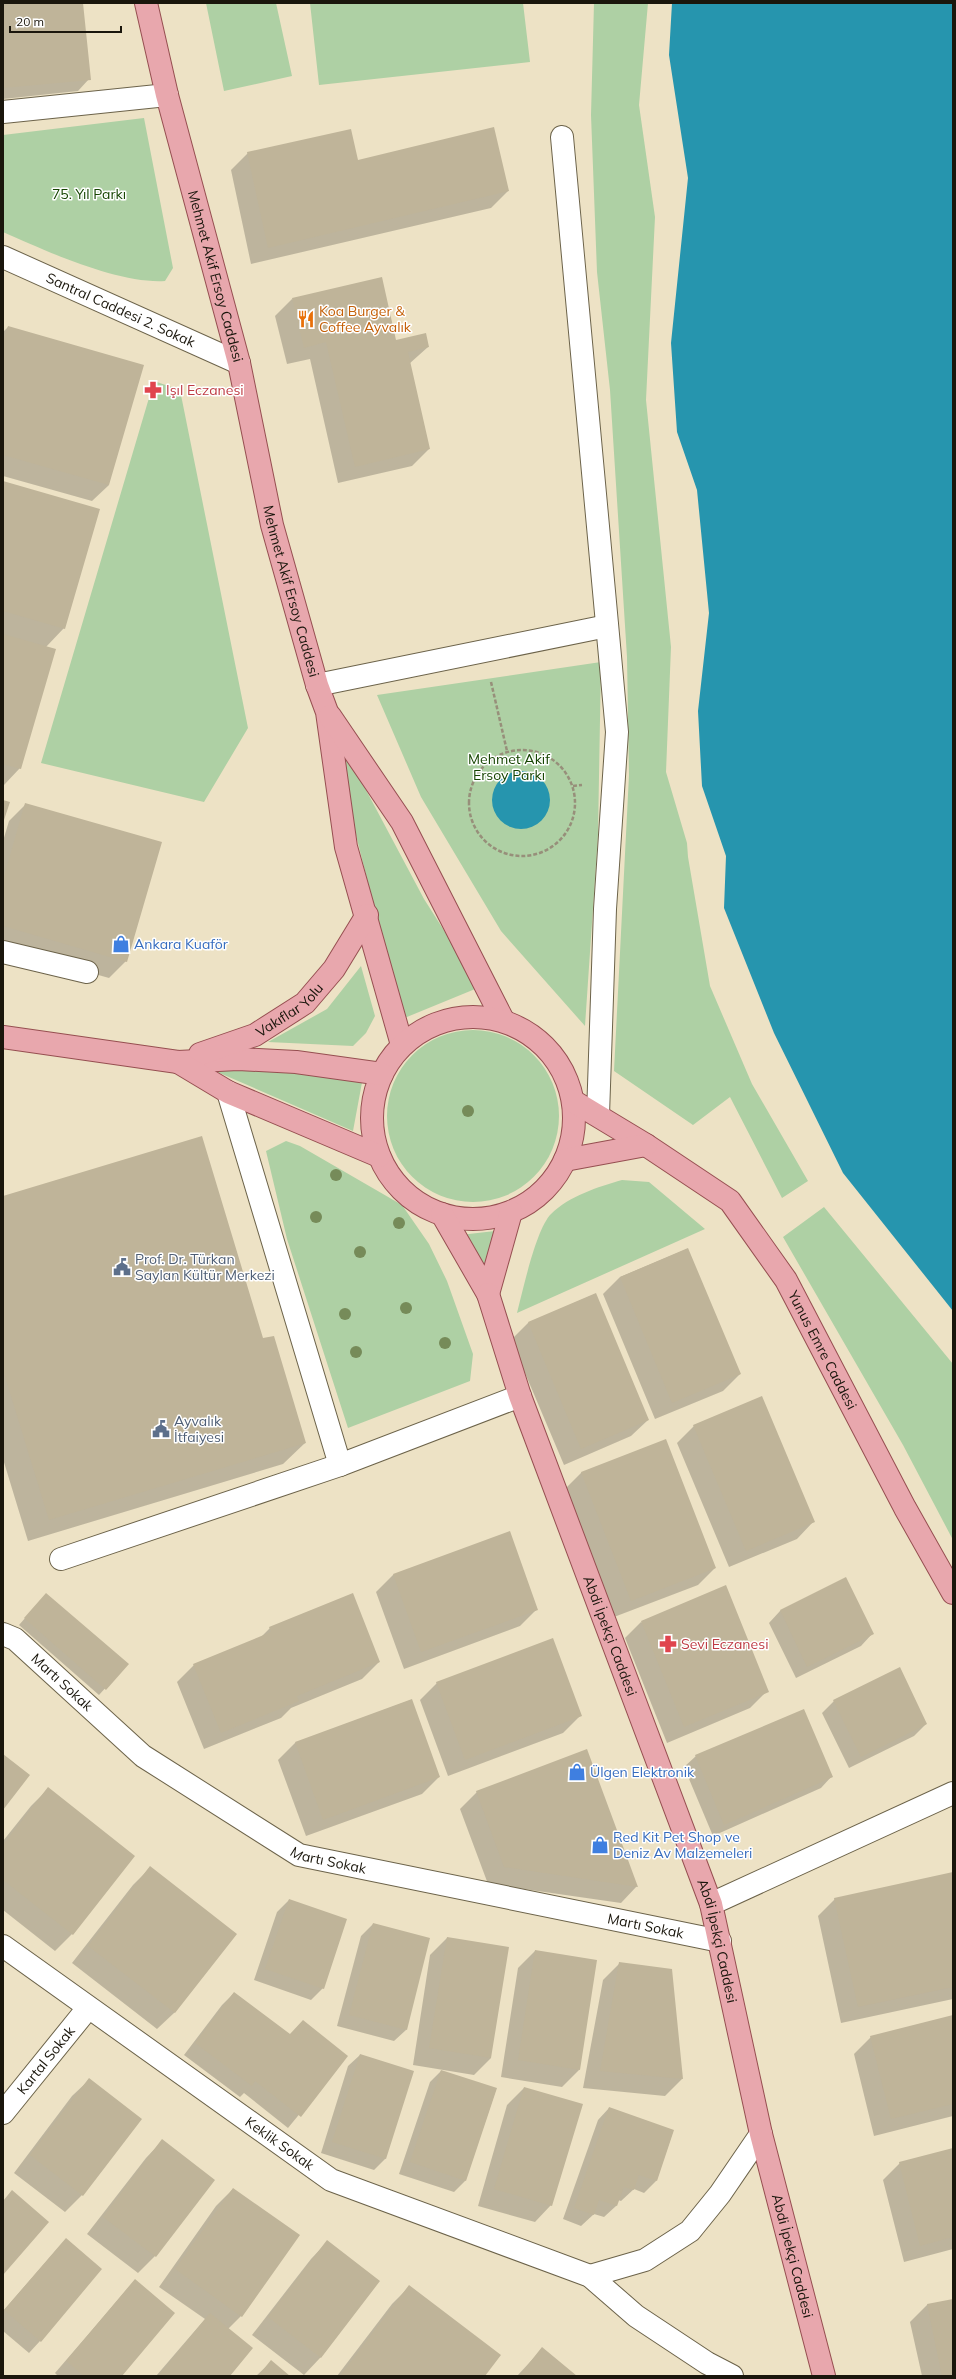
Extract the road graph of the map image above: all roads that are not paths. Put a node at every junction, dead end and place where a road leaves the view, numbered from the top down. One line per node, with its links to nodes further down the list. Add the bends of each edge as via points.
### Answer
1 (146, 3): 2 (main road, Mehmet Akif Ersoy Caddesi)
2 (167, 95): 3 (street); 6 (main road, Mehmet Akif Ersoy Caddesi)
3 (3, 112)
4 (562, 137): 7 (street)
5 (3, 257): 6 (street, Santral Caddesi 2. Sokak)
6 (239, 363): 8 (main road, Mehmet Akif Ersoy Caddesi, via 272,525)
7 (606, 626): 8 (street); 20 (street, via 617,732 605,909)
8 (317, 685): 9 (main road, Mehmet Akif Ersoy Caddesi)
9 (327, 712): 10 (main road, via 346,847); 13 (main road, via 402,822)
10 (367, 915): 15 (main road); 16 (main road, Vakıflar Yolu, via 334,969 305,1003 256,1035)
11 (3, 952): 12 (street)
12 (87, 972)
13 (503, 1020): 15 (main road, via 476,1016 449,1018 424,1029); 19 (main road, via 529,1032 550,1050 565,1074)
14 (3, 1037): 16 (main road, Vakıflar Yolu)
15 (402, 1045): 17 (main road, via 390,1058)
16 (178, 1062): 17 (main road, Vakıflar Yolu, via 238,1059 296,1062); 18 (main road, Vakıflar Yolu)
17 (382, 1074): 22 (main road, via 373,1101 372,1129)
18 (228, 1092): 22 (main road, Vakıflar Yolu); 28 (street)
19 (574, 1101): 20 (main road, Yunus Emre Caddesi); 23 (main road, via 574,1132)
20 (598, 1115): 21 (main road, Yunus Emre Caddesi)
21 (646, 1145): 23 (main road); 30 (main road, Yunus Emre Caddesi, via 730,1201 786,1280 905,1508)
22 (379, 1156): 25 (main road, via 394,1182 415,1201)
23 (565, 1160): 24 (main road, via 548,1187)
24 (512, 1212): 25 (main road, via 496,1217 469,1219); 26 (main road)
25 (442, 1214): 26 (main road, Abdi İpekçi Caddesi)
26 (488, 1294): 27 (main road, Abdi İpekçi Caddesi)
27 (520, 1396): 28 (street); 33 (main road, Abdi İpekçi Caddesi)
28 (340, 1465): 29 (street)
29 (61, 1559)
30 (953, 1593)
31 (3, 1634): 34 (street, Martı Sokak, via 15,1639 143,1756 299,1855)
32 (953, 1793): 33 (street)
33 (711, 1904): 34 (main road, Abdi İpekçi Caddesi)
34 (720, 1941): 38 (main road, Abdi İpekçi Caddesi)
35 (3, 1946): 36 (street, Keklik Sokak)
36 (88, 2008): 37 (street, Kartal Sokak); 39 (street, Keklik Sokak, via 331,2180)
37 (3, 2113)
38 (761, 2134): 39 (street, via 720,2194 690,2231 645,2260); 41 (main road, Abdi İpekçi Caddesi)
39 (590, 2276): 40 (street, via 636,2316 707,2363)
40 (732, 2376)
41 (824, 2376)

